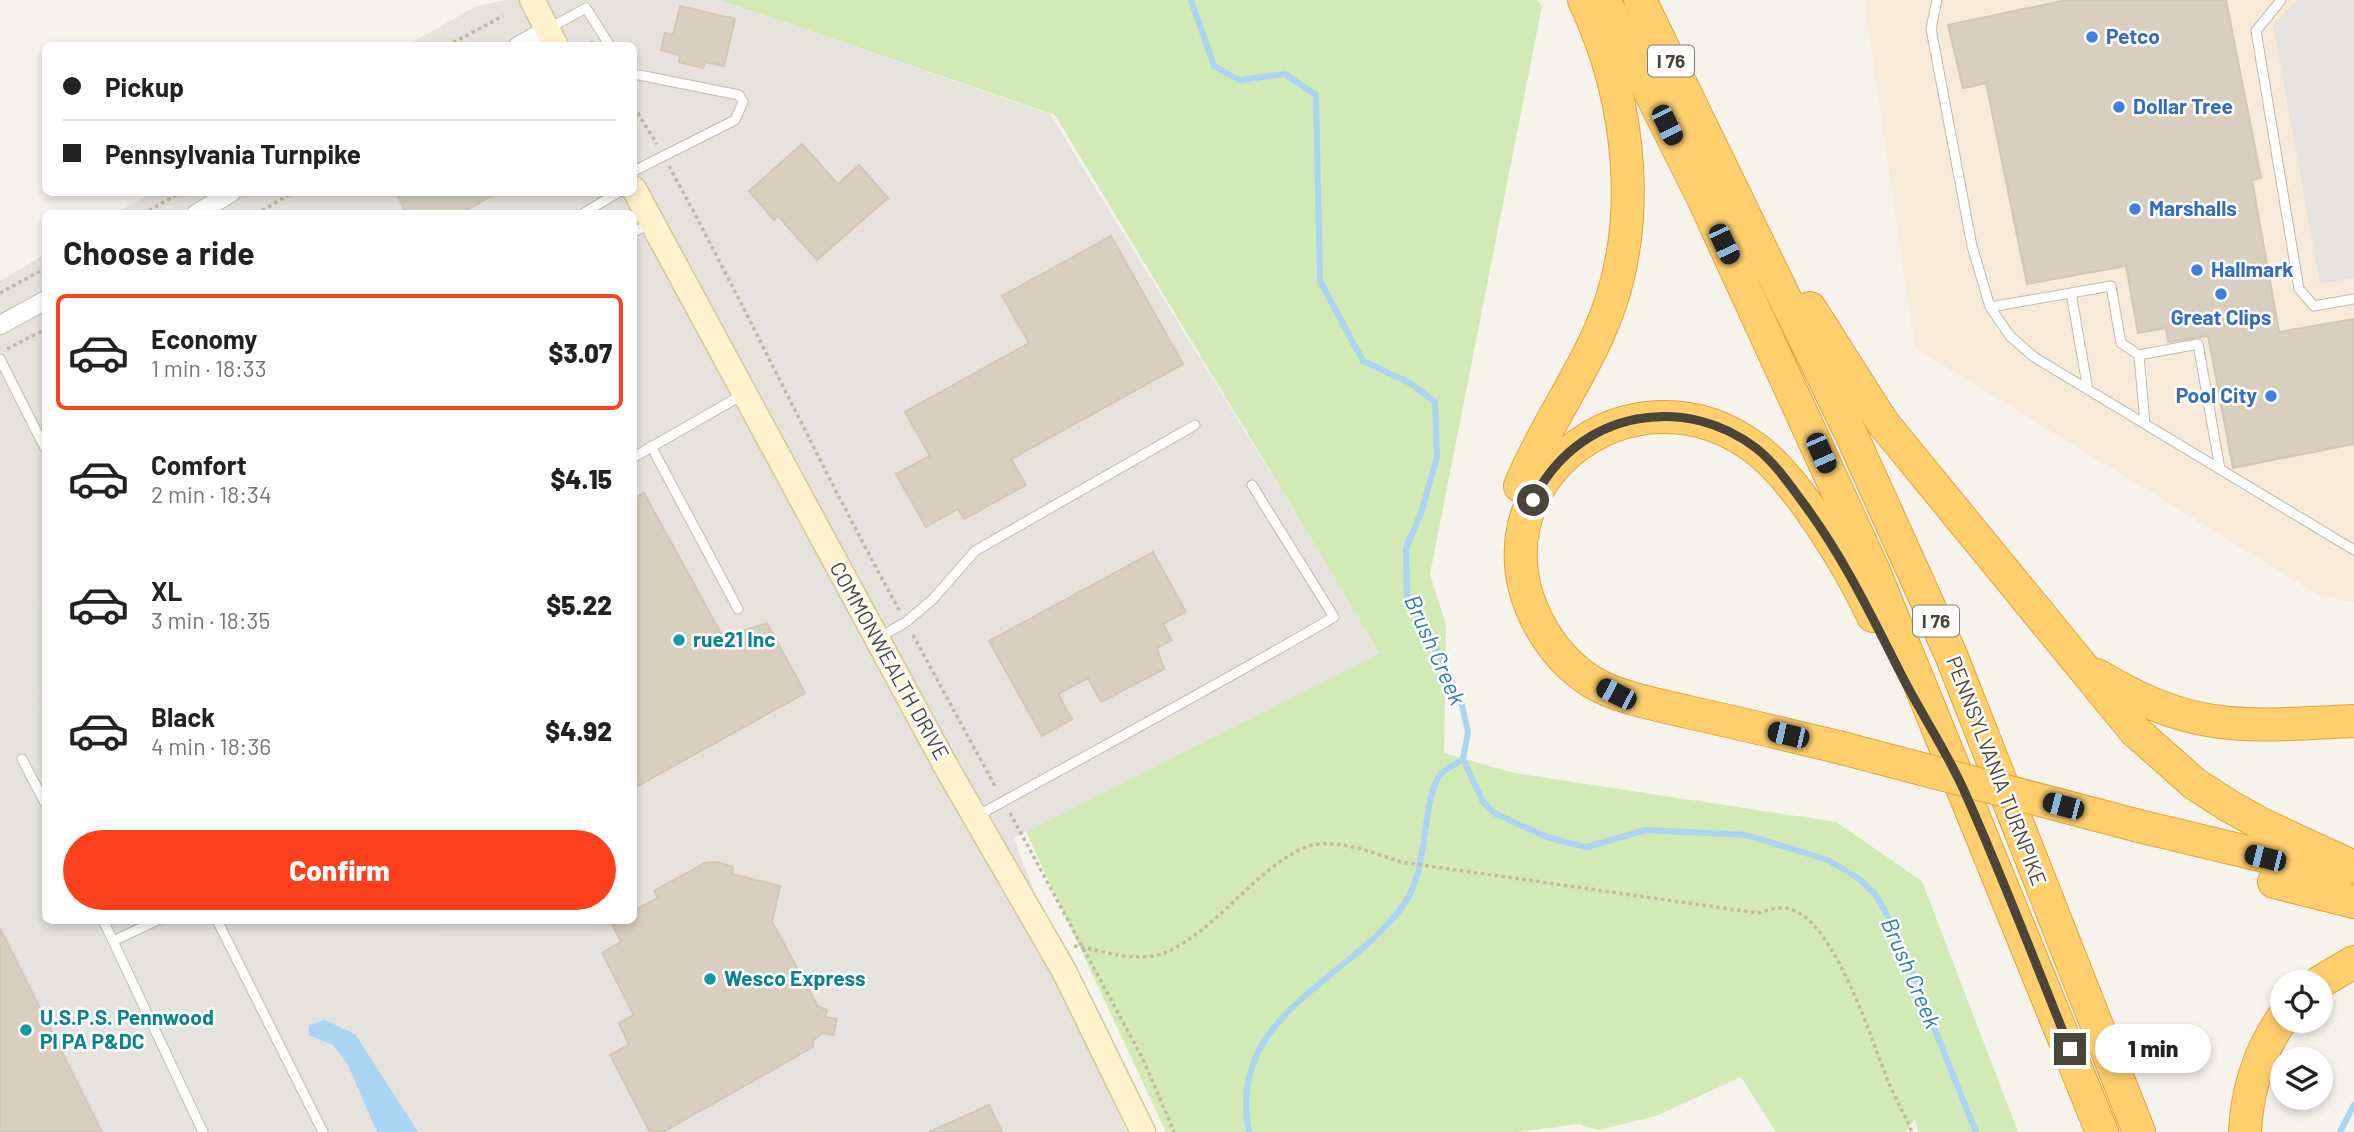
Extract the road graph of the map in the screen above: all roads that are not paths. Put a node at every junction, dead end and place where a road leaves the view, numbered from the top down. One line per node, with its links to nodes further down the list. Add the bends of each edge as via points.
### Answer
1 (532, 0): 7 (street)
2 (1584, 0): 41 (highway, via 1620,110 1628,179 1626,217 1613,296 1599,334 1513,507 1505,573 1514,613 1532,649 1548,667 1572,689 1601,705 1626,715)
3 (1604, 0): 42 (highway, PENNSYLVANIA TURNPIKE / I 76, via 1811,429)
4 (1640, 0): 11 (highway, PENNSYLVANIA TURNPIKE / I 76)
5 (1937, 0): 22 (lane, via 1931,29 1972,246)
6 (2281, 0): 20 (lane, via 2256,32 2299,289 2314,306)
7 (552, 37): 8 (street); 9 (lane, via 586,8)
8 (533, 42)
9 (607, 42)
10 (637, 75): 12 (lane, via 739,95 743,102 735,120)
11 (1701, 122): 38 (highway, via 1883,423); 60 (highway, PENNSYLVANIA TURNPIKE / I 76, via 1951,655)
12 (637, 169)
13 (225, 196): 16 (street)
14 (612, 196): 17 (lane)
15 (636, 196): 18 (street, COMMONWEALTH DRIVE)
16 (203, 210)
17 (589, 210)
18 (643, 227): 27 (street, COMMONWEALTH DRIVE)
19 (2071, 293): 22 (lane); 24 (lane, via 2111,286 2121,343); 26 (lane)
20 (2354, 299)
21 (42, 302): 23 (street)
22 (1990, 307): 26 (lane, via 2010,336 2034,357)
23 (0, 325)
24 (2138, 355): 28 (lane); 33 (lane, via 2198,344)
25 (0, 359): 30 (lane)
26 (2088, 390): 28 (lane)
27 (744, 394): 31 (lane); 37 (street, COMMONWEALTH DRIVE)
28 (2145, 424): 33 (lane)
29 (1195, 425): 37 (lane, via 975,551 933,599)
30 (42, 442)
31 (651, 446): 32 (lane); 36 (lane)
32 (637, 455)
33 (2220, 469): 35 (lane)
34 (1252, 485): 44 (lane, via 1334,617)
35 (2354, 550)
36 (738, 609)
37 (876, 639): 44 (street, COMMONWEALTH DRIVE)
38 (2082, 665): 39 (highway, via 2137,698 2190,719 2251,725); 46 (highway, via 2135,731 2195,784 2263,825)
39 (2354, 721)
40 (22, 759): 43 (lane)
41 (1839, 759): 42 (highway, via 1616,694 1573,668 1557,651 1532,611 1521,543 1541,483 1574,446 1625,421 1680,416 1733,433 1757,449 1833,542); 45 (highway, bridge)
42 (1965, 792): 59 (highway, PENNSYLVANIA TURNPIKE / I 76)
43 (42, 797)
44 (975, 817): 58 (street, COMMONWEALTH DRIVE, via 1048,942)
45 (2139, 837): 47 (highway); 48 (highway)
46 (2354, 867)
47 (2354, 877)
48 (2354, 902)
49 (105, 924): 52 (lane)
50 (150, 924): 52 (lane)
51 (219, 924): 57 (lane)
52 (113, 942): 56 (lane)
53 (2354, 962): 54 (highway)
54 (2333, 974)
55 (2274, 1033): 61 (highway, via 2250,1084)
56 (203, 1132)
57 (324, 1132)
58 (1143, 1132)
59 (2102, 1132)
60 (2139, 1132)
61 (2245, 1132)

